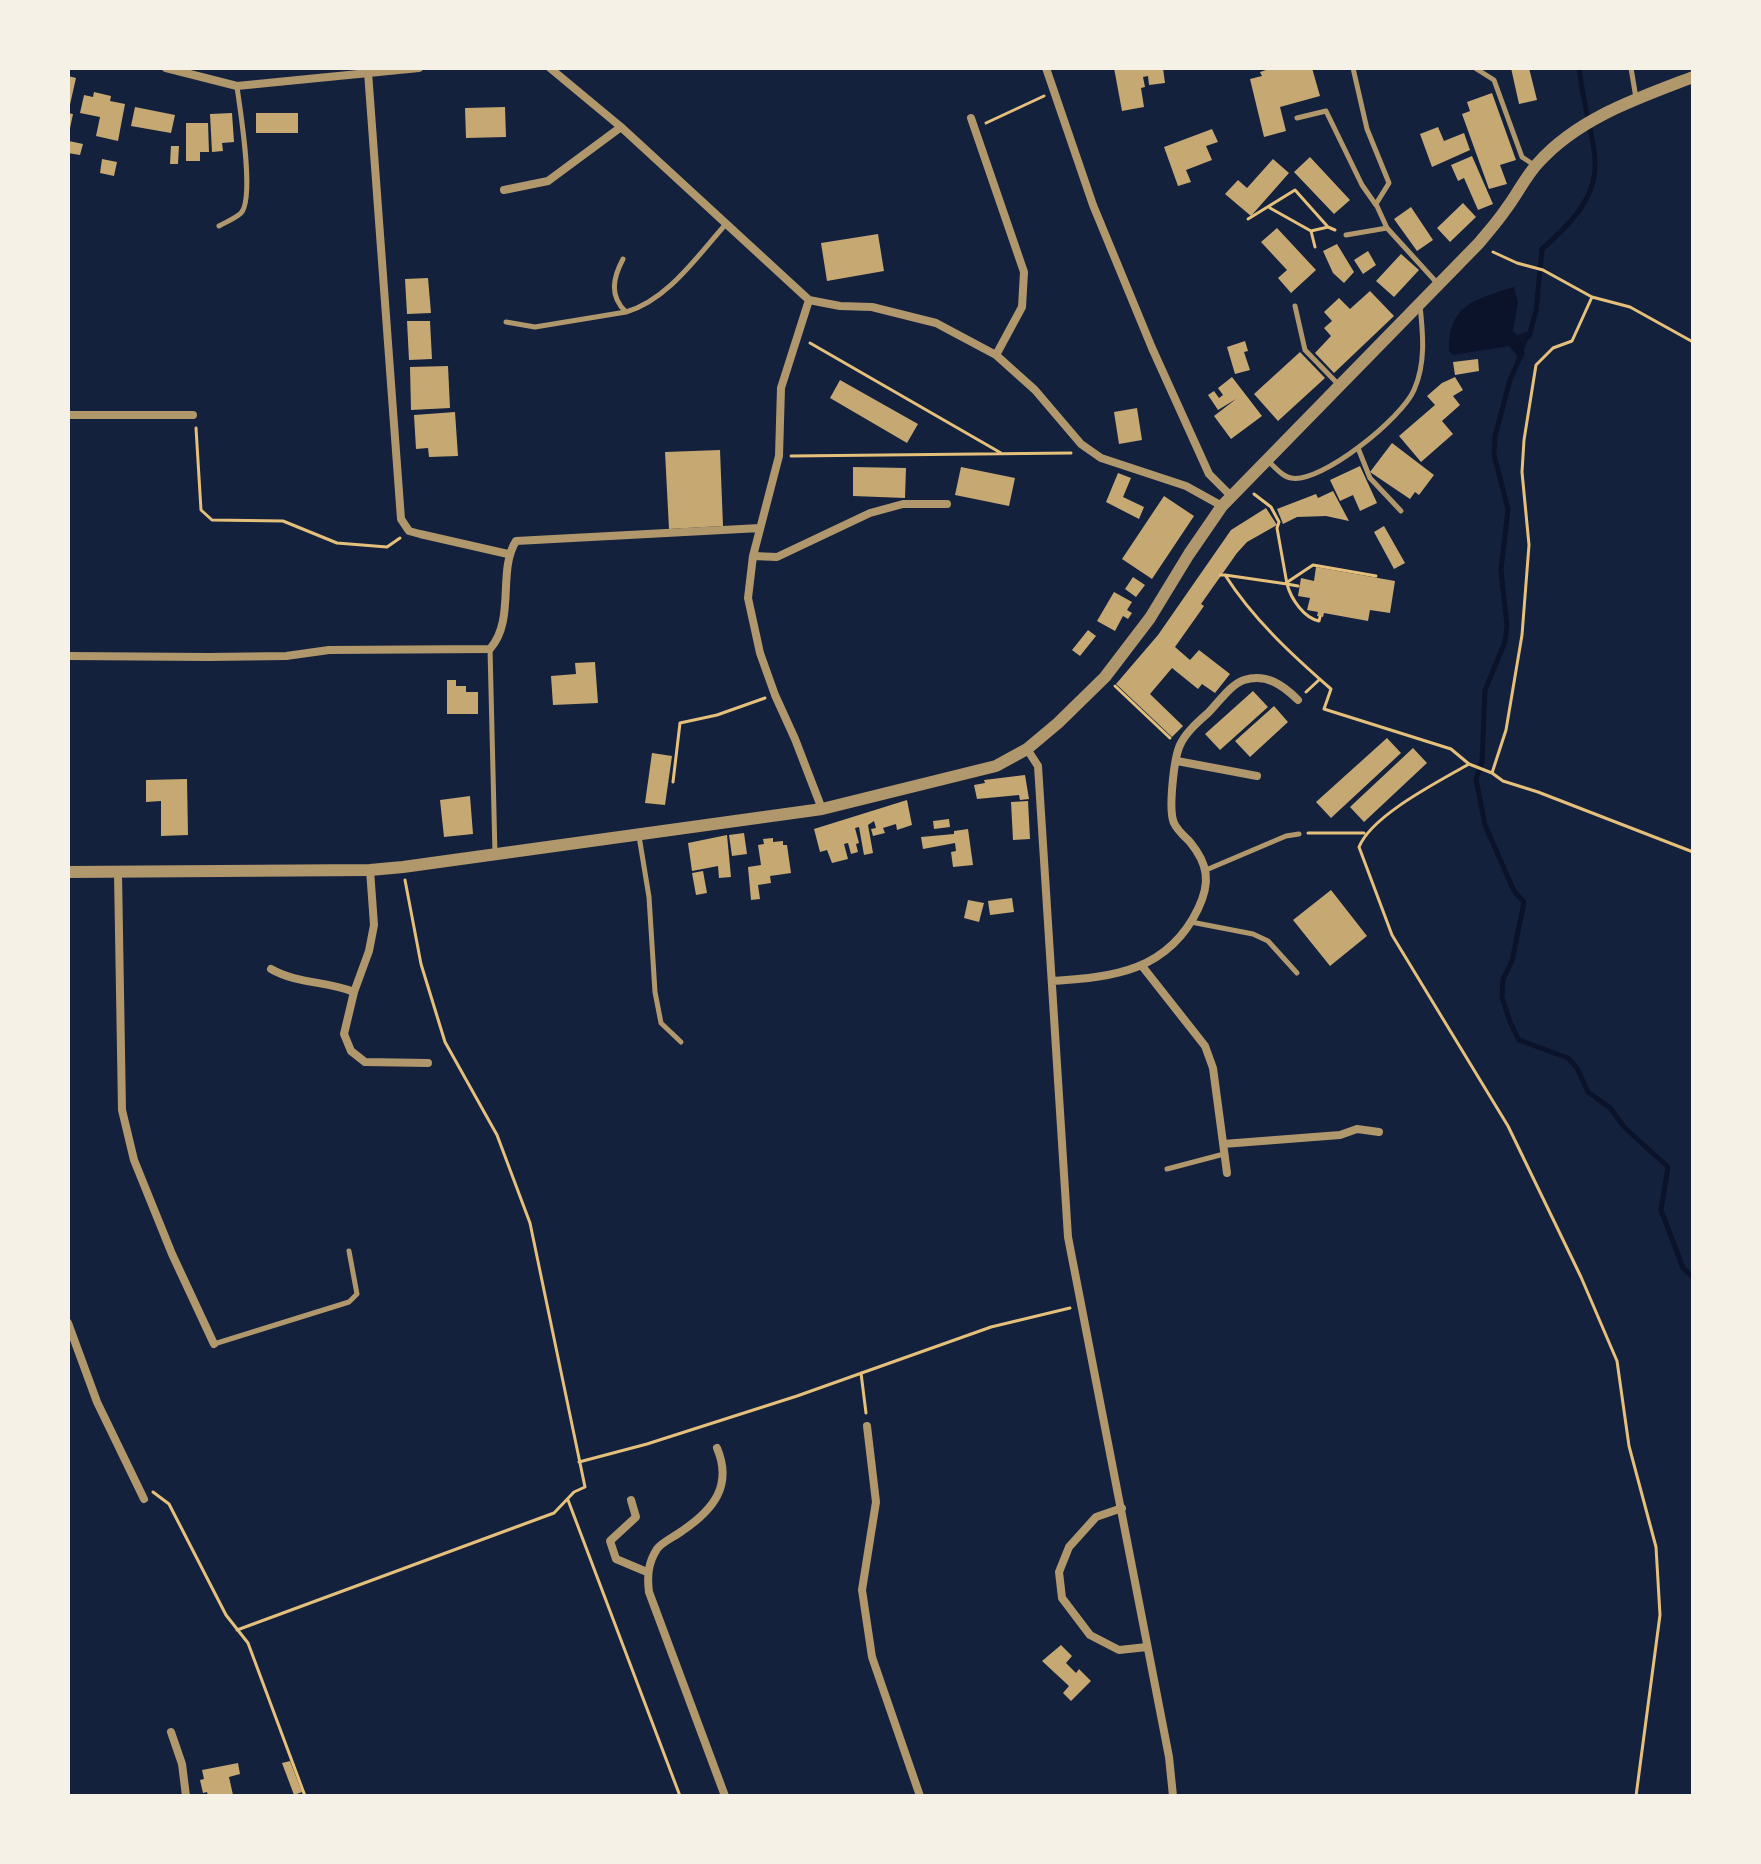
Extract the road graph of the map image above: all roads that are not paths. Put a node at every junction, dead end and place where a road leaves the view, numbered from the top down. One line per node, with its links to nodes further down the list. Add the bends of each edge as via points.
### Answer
1 (166, 68): 10 (street)
2 (419, 68): 8 (street)
3 (550, 68): 14 (street)
4 (1046, 68): 35 (street, via 1093,205 1152,348)
5 (1353, 68): 17 (lane, via 1367,129 1389,183)
6 (1475, 68): 15 (lane, via 1494,80 1522,157)
7 (1631, 68): 11 (lane)
8 (368, 72): 10 (street); 39 (street, via 401,519 409,531)
9 (1693, 77): 11 (street)
10 (237, 86): 19 (lane, via 246,203 242,212)
11 (1636, 99): 15 (street, via 1573,130)
12 (971, 118): 29 (street, via 1024,272 1022,307)
13 (1297, 118): 17 (lane, via 1326,111)
14 (621, 127): 16 (street, via 548,181); 18 (street)
15 (1535, 166): 23 (street, via 1507,209)
16 (504, 190)
17 (1377, 206): 20 (lane)
18 (727, 223): 24 (street); 27 (lane, via 651,301)
19 (219, 226)
20 (1387, 228): 21 (lane); 23 (lane)
21 (1346, 235)
22 (623, 259): 27 (lane, via 614,275 614,292)
23 (1438, 284): 25 (street)
24 (809, 300): 29 (street, via 872,307 936,323); 38 (street, via 781,388 779,456)
25 (1420, 304): 30 (street); 33 (lane, via 1423,351 1415,389 1390,423)
26 (1295, 306): 30 (lane, via 1305,350)
27 (626, 312): 28 (lane, via 535,327)
28 (506, 322)
29 (996, 355): 35 (street, via 1035,390 1081,444 1101,458)
30 (1340, 386): 34 (street)
31 (68, 415): 32 (street)
32 (193, 415)
33 (1358, 448): 34 (lane, via 1299,479 1287,478); 37 (lane, via 1370,478)
34 (1267, 459): 35 (street)
35 (1226, 500): 44 (street, via 1105,677)
36 (947, 504): 40 (street, via 903,504 870,513 777,557)
37 (1401, 511)
38 (760, 528): 39 (street, via 516,541); 40 (street)
39 (508, 554): 41 (street, via 508,594 498,640)
40 (753, 556): 47 (street, via 748,598 760,653)
41 (490, 649): 42 (street); 52 (lane)
42 (68, 656)
43 (1298, 700): 45 (street, via 1273,681 1241,680 1189,731)
44 (1027, 749): 47 (street, via 996,766); 61 (street, via 1038,766)
45 (1177, 761): 46 (street); 54 (street, via 1170,803 1174,824 1203,858)
46 (1257, 776)
47 (822, 809): 49 (street)
48 (678, 815): 49 (lane)
49 (679, 831): 51 (street)
50 (1299, 834): 54 (lane)
51 (639, 836): 52 (street); 63 (lane, via 661,1023)
52 (495, 855): 53 (street)
53 (370, 870): 56 (street); 62 (street, via 374,925)
54 (1206, 870): 57 (street, via 1204,892)
55 (68, 872): 56 (street)
56 (118, 873): 71 (street, via 122,1110 134,1160)
57 (1191, 922): 58 (street); 60 (lane, via 1268,941)
58 (1142, 966): 61 (street, via 1101,978); 66 (street, via 1205,1046)
59 (271, 969): 62 (street, via 287,978)
60 (1297, 973)
61 (1053, 981): 76 (street, via 1068,1237)
62 (354, 992): 64 (street, via 344,1034 351,1051 365,1062)
63 (681, 1042)
64 (428, 1063)
65 (1379, 1132): 66 (street, via 1357,1129)
66 (1224, 1149): 67 (lane); 68 (street)
67 (1167, 1169)
68 (1227, 1173)
69 (349, 1251): 71 (lane, via 357,1294 349,1302)
70 (68, 1323): 74 (street, via 97,1402)
71 (214, 1344)
72 (867, 1426): 82 (street, via 876,1502 862,1590 872,1657)
73 (717, 1448): 77 (street, via 723,1463 716,1500 704,1515 658,1547)
74 (144, 1499)
75 (631, 1500): 77 (street, via 636,1517 610,1541 616,1559)
76 (1122, 1508): 78 (street); 78 (street, via 1096,1517 1069,1547 1059,1572 1062,1598 1090,1635 1119,1650)
77 (647, 1572): 81 (street, via 649,1592)
78 (1147, 1647): 83 (street)
79 (171, 1732): 80 (street)
80 (186, 1796)
81 (725, 1796)
82 (920, 1796)
83 (1173, 1796)

